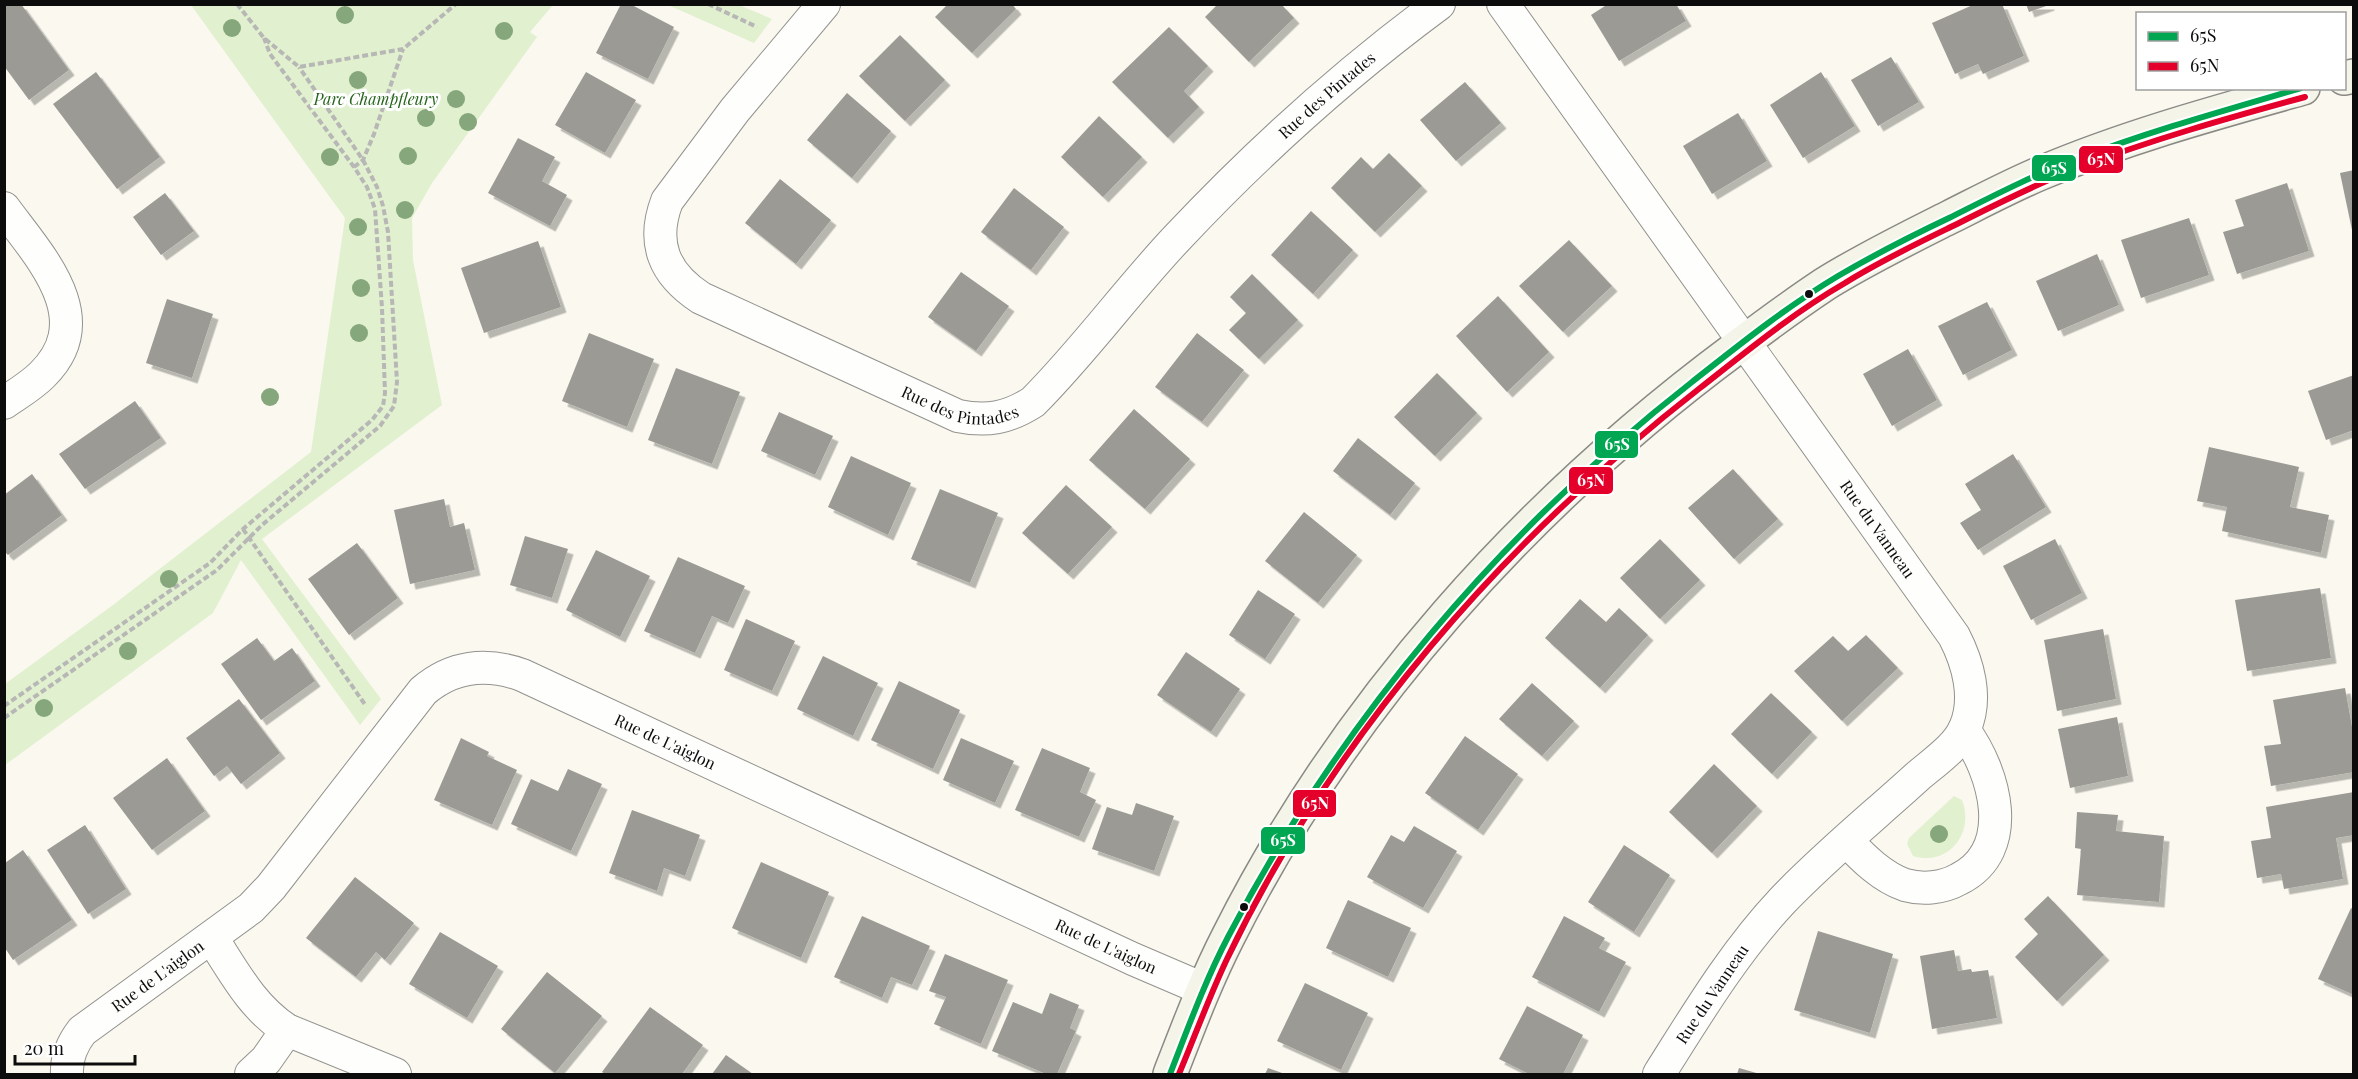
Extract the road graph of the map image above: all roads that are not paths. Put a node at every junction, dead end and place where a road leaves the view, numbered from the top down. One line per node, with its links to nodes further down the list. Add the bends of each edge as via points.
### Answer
1 (824, 4): 2 (street, Rue des Pintades, via 735,110 667,201 659,238 666,262 680,283 701,298 958,416 984,420 1010,415 1033,402 1177,238 1219,196 1334,89)
2 (1439, 4)
3 (1503, 4): 6 (street)
4 (2296, 90): 6 (street, via 2138,136 2012,186 1827,283)
5 (4, 208): 7 (street, via 56,280 66,317 62,342 51,365)
6 (1744, 342): 8 (street, Rue du Vanneau, via 1954,636 1966,662 1971,691); 11 (street, via 1608,451 1504,550 1425,639 1368,713 1299,815 1239,916)
7 (4, 403)
8 (1964, 730): 9 (street, Rue du Vanneau); 9 (street, via 1988,773 1995,824 1989,850 1973,869 1948,885 1912,886 1883,874)
9 (1847, 841): 17 (street, Rue du Vanneau, via 1783,900 1747,941)
10 (212, 938): 11 (street, Rue de L'aiglon, via 251,908 271,886 423,691 457,671 496,667 522,675); 12 (street, Rue de L'aiglon, via 258,1007); 13 (street, Rue de L'aiglon, via 82,1031 70,1049)
11 (1203, 989): 16 (street)
12 (287, 1030): 14 (street); 15 (street, Rue de L'aiglon)
13 (67, 1074)
14 (251, 1074)
15 (395, 1074)
16 (1170, 1074)
17 (1659, 1074)

